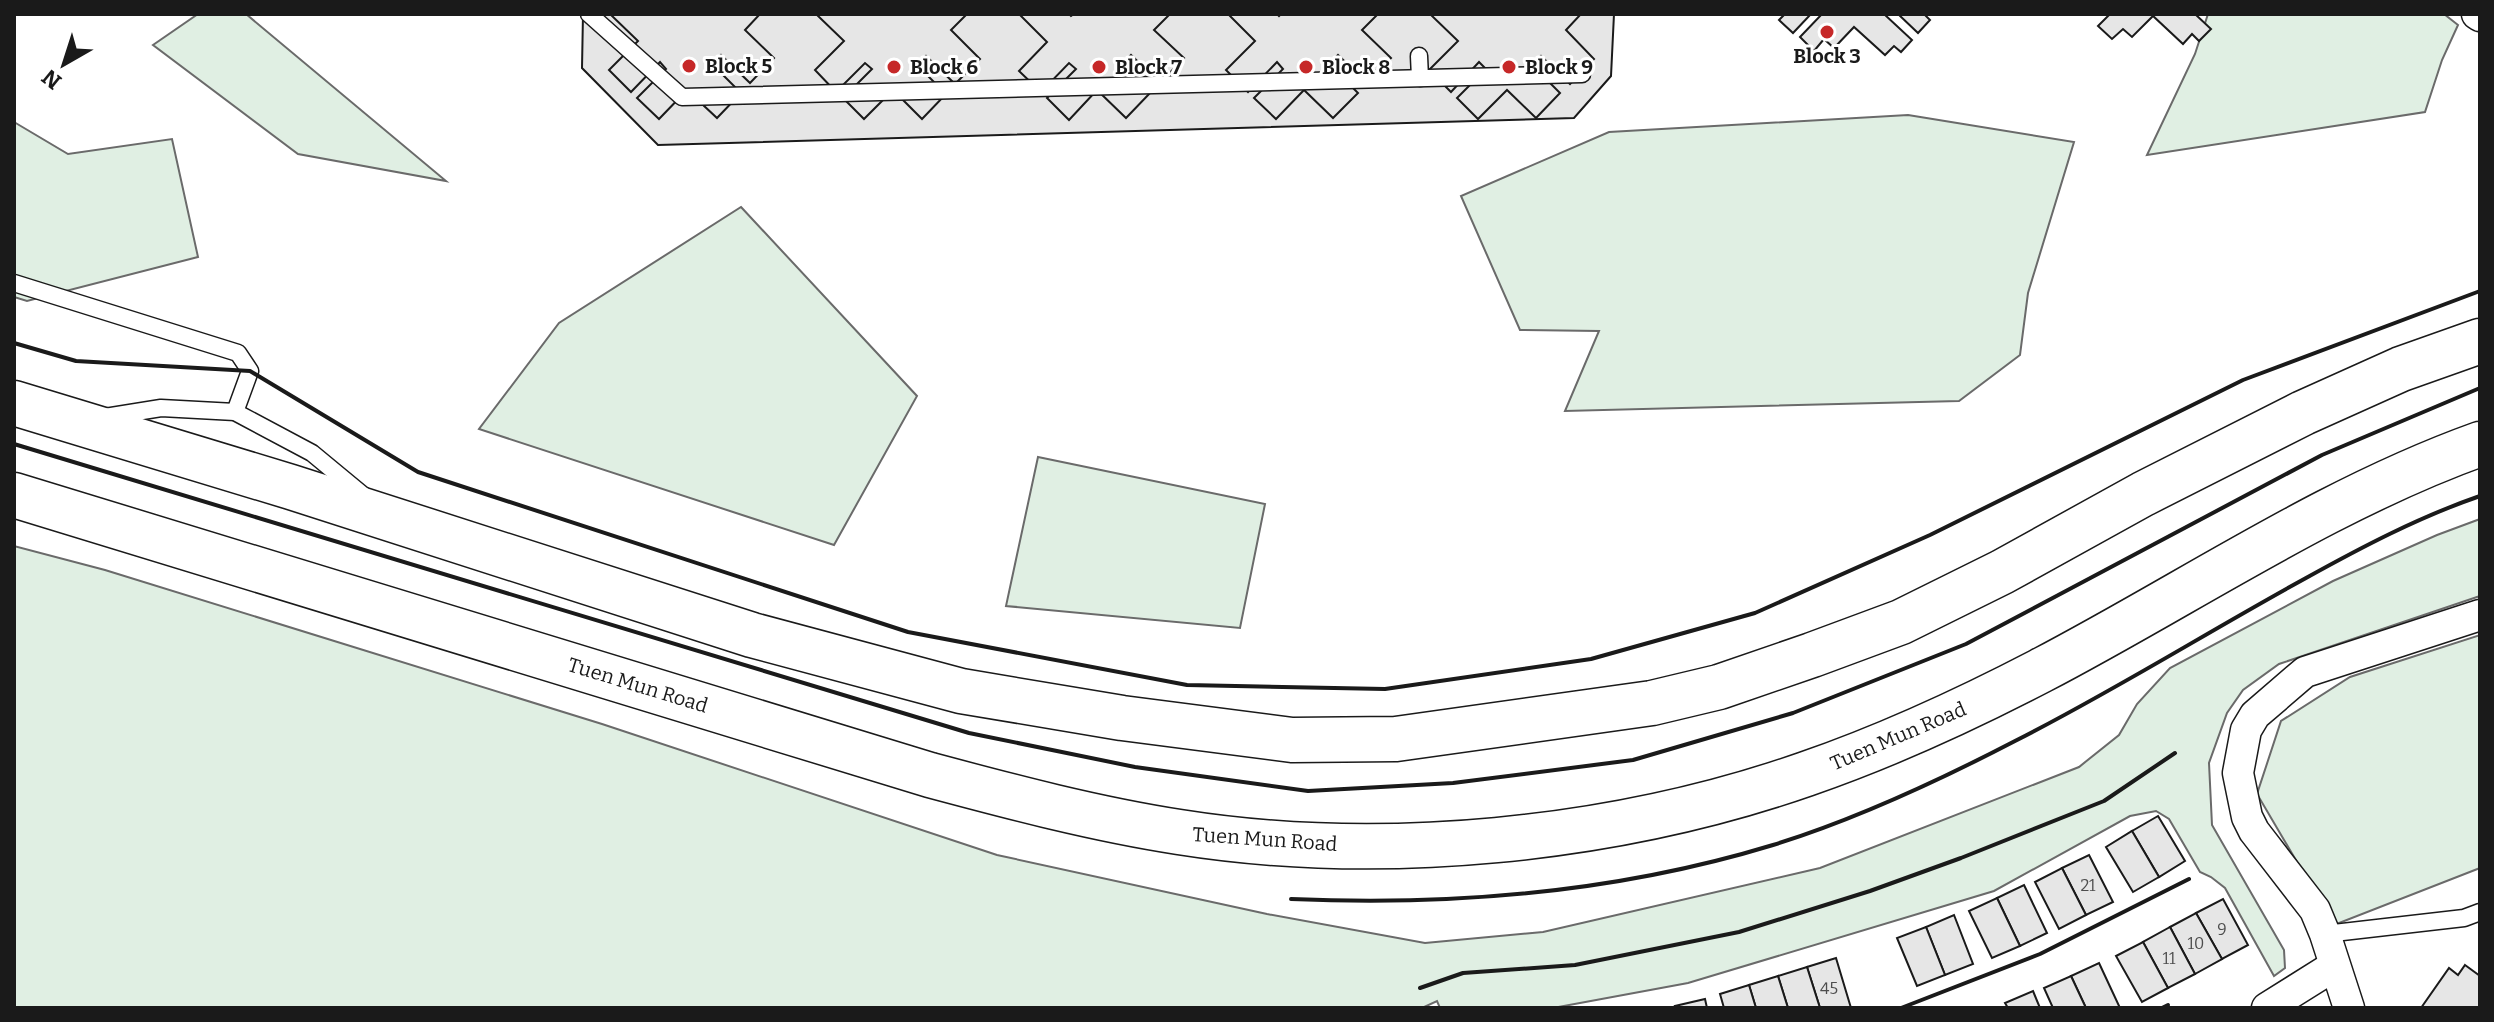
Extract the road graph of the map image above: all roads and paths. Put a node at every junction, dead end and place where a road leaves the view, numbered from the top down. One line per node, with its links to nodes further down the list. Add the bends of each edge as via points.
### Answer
1 (589, 14): 4 (lane, via 682,97)
2 (1419, 56): 4 (lane)
3 (1582, 74): 4 (lane)
4 (1420, 78)
5 (14, 283): 8 (lane, via 238,353 250,371)
6 (2480, 341): 12 (highway, via 2303,413 1901,622 1812,655 1652,703 1396,739 1292,740 961,691 752,635)
7 (14, 403): 9 (highway)
8 (235, 412): 9 (lane, via 161,408); 12 (lane, via 312,453)
9 (76, 421): 12 (highway)
10 (2480, 444): 11 (highway, Tuen Mun Road, via 2312,519 1964,709 1805,775 1618,823 1452,844 1369,846 1182,833 1020,799)
11 (14, 495)
12 (394, 521)
13 (2480, 615): 15 (street, via 2305,672 2248,726 2238,773 2247,817 2315,910)
14 (2480, 912): 15 (lane)
15 (2325, 934): 16 (street)
16 (2334, 966): 17 (street); 18 (street)
17 (2267, 1008)
18 (2349, 1008)

